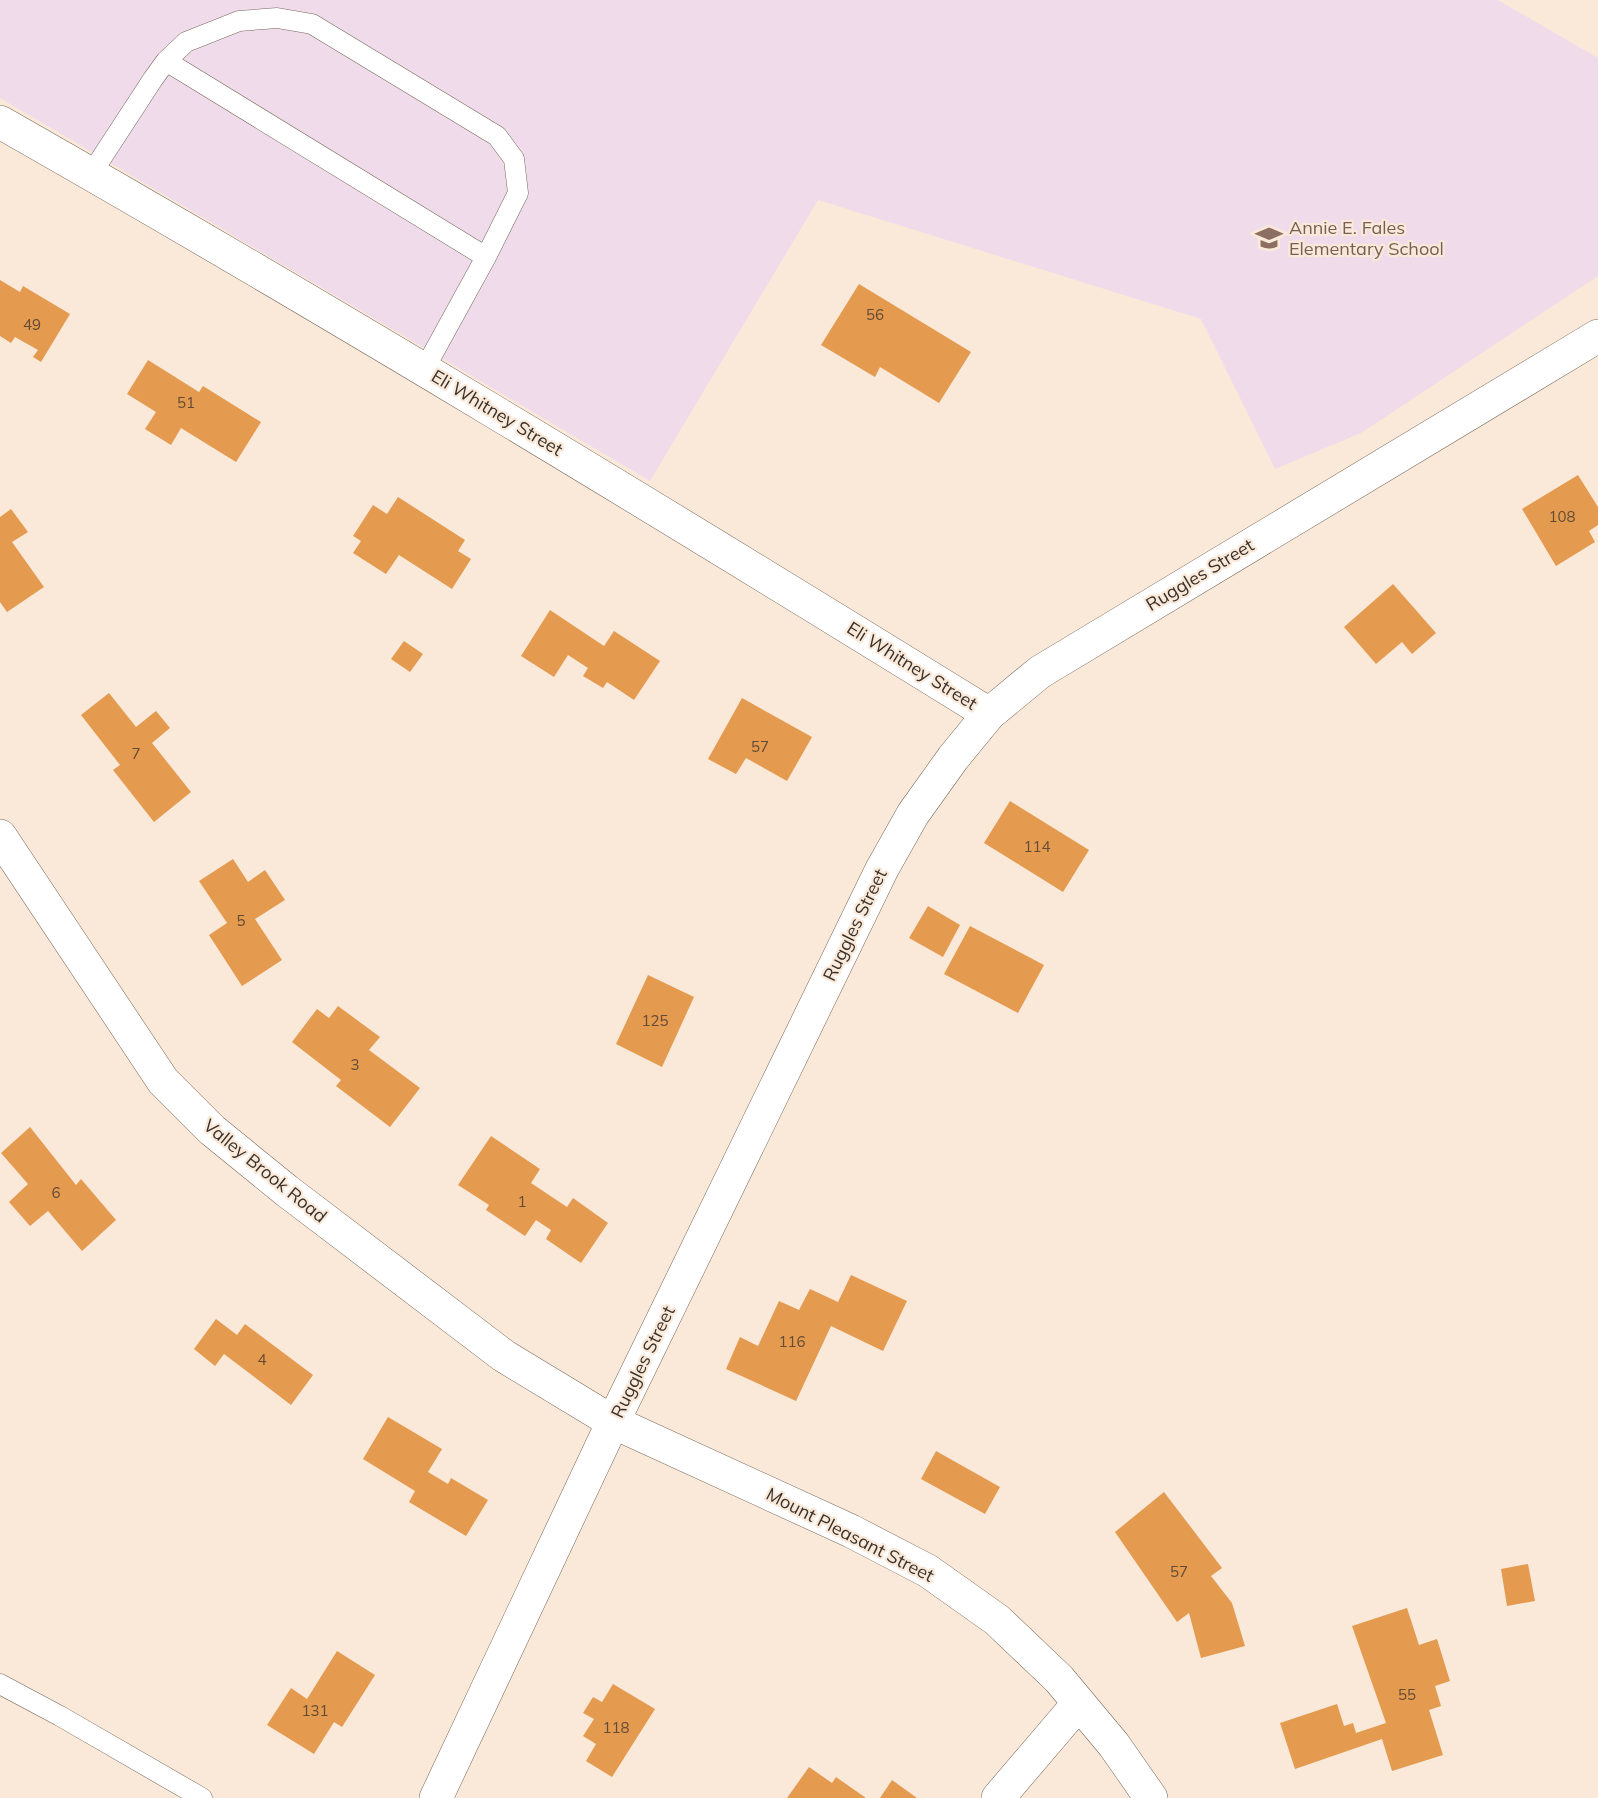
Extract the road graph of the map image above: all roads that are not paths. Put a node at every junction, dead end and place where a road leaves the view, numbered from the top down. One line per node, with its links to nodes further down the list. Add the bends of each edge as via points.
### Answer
1 (166, 61): 3 (lane); 4 (lane); 4 (lane, via 186,42 239,21 277,18 312,24 497,136 514,159 518,193)
2 (0, 122): 3 (street, Eli Whitney Street)
3 (91, 174): 6 (street, Eli Whitney Street)
4 (486, 257): 6 (lane)
5 (1598, 336): 7 (street, Ruggles Street, via 1041,672)
6 (425, 368): 7 (street, Eli Whitney Street)
7 (989, 714): 9 (street, Ruggles Street, via 913,814 882,869)
8 (0, 836): 9 (street, Valley Brook Road, via 162,1081 212,1130 504,1356)
9 (613, 1422): 11 (street, Mount Pleasant Street, via 928,1571 997,1620); 13 (street, Ruggles Street)
10 (0, 1684): 12 (lane)
11 (1079, 1702): 14 (street); 15 (street, Mount Pleasant Street)
12 (202, 1798)
13 (436, 1798)
14 (998, 1798)
15 (1151, 1798)

